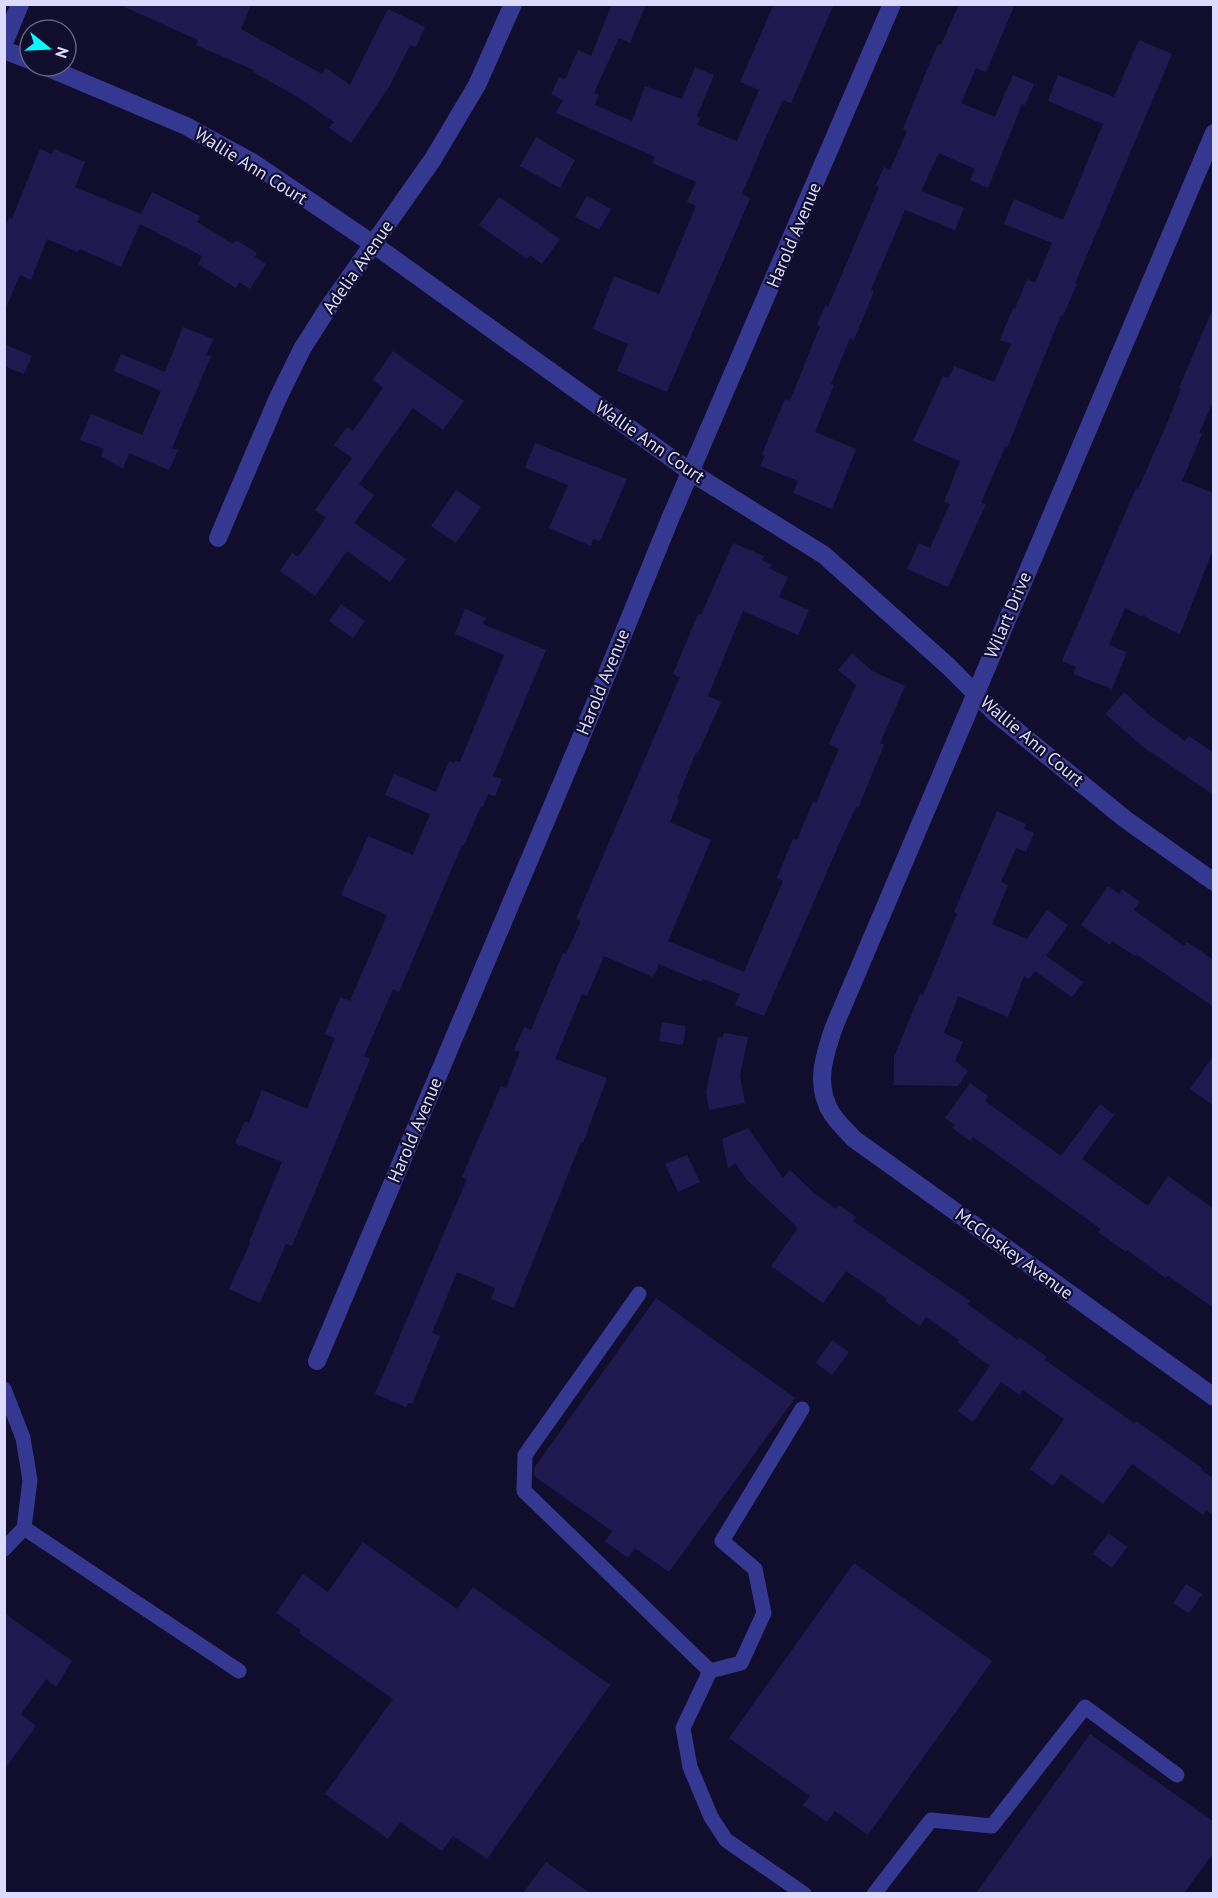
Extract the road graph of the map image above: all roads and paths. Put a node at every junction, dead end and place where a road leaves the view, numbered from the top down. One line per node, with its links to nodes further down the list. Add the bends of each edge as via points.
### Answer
1 (20, 4): 4 (street)
2 (513, 4): 7 (street, Adelia Avenue, via 472,94 434,159)
3 (892, 4): 8 (street, Harold Avenue)
4 (4, 43)
5 (72, 78): 7 (street, Wallie Ann Court, via 186,126 252,162)
6 (1214, 134): 10 (street, Wilart Drive)
7 (373, 244): 8 (street, Wallie Ann Court); 9 (street, Adelia Avenue, via 302,349)
8 (692, 473): 10 (street, Wallie Ann Court, via 824,555); 14 (street, Harold Avenue)
9 (218, 538)
10 (975, 693): 11 (street, Wallie Ann Court, via 1125,819); 12 (street, Wilart Drive, via 822,1059)
11 (1214, 882)
12 (826, 1101): 16 (street, McCloskey Avenue, via 832,1115 854,1139)
13 (639, 1294): 21 (lane, via 525,1455 524,1491)
14 (317, 1361)
15 (4, 1389): 18 (lane, via 23,1438 30,1480)
16 (1214, 1397)
17 (802, 1409): 21 (lane, via 722,1541 755,1569 764,1613 741,1663)
18 (24, 1528): 19 (lane); 20 (lane)
19 (4, 1550)
20 (239, 1671)
21 (710, 1671): 23 (lane, via 683,1728 690,1767 711,1817 726,1840)
22 (1177, 1775): 24 (lane, via 1085,1707 992,1826 931,1820)
23 (804, 1893)
24 (874, 1893)

